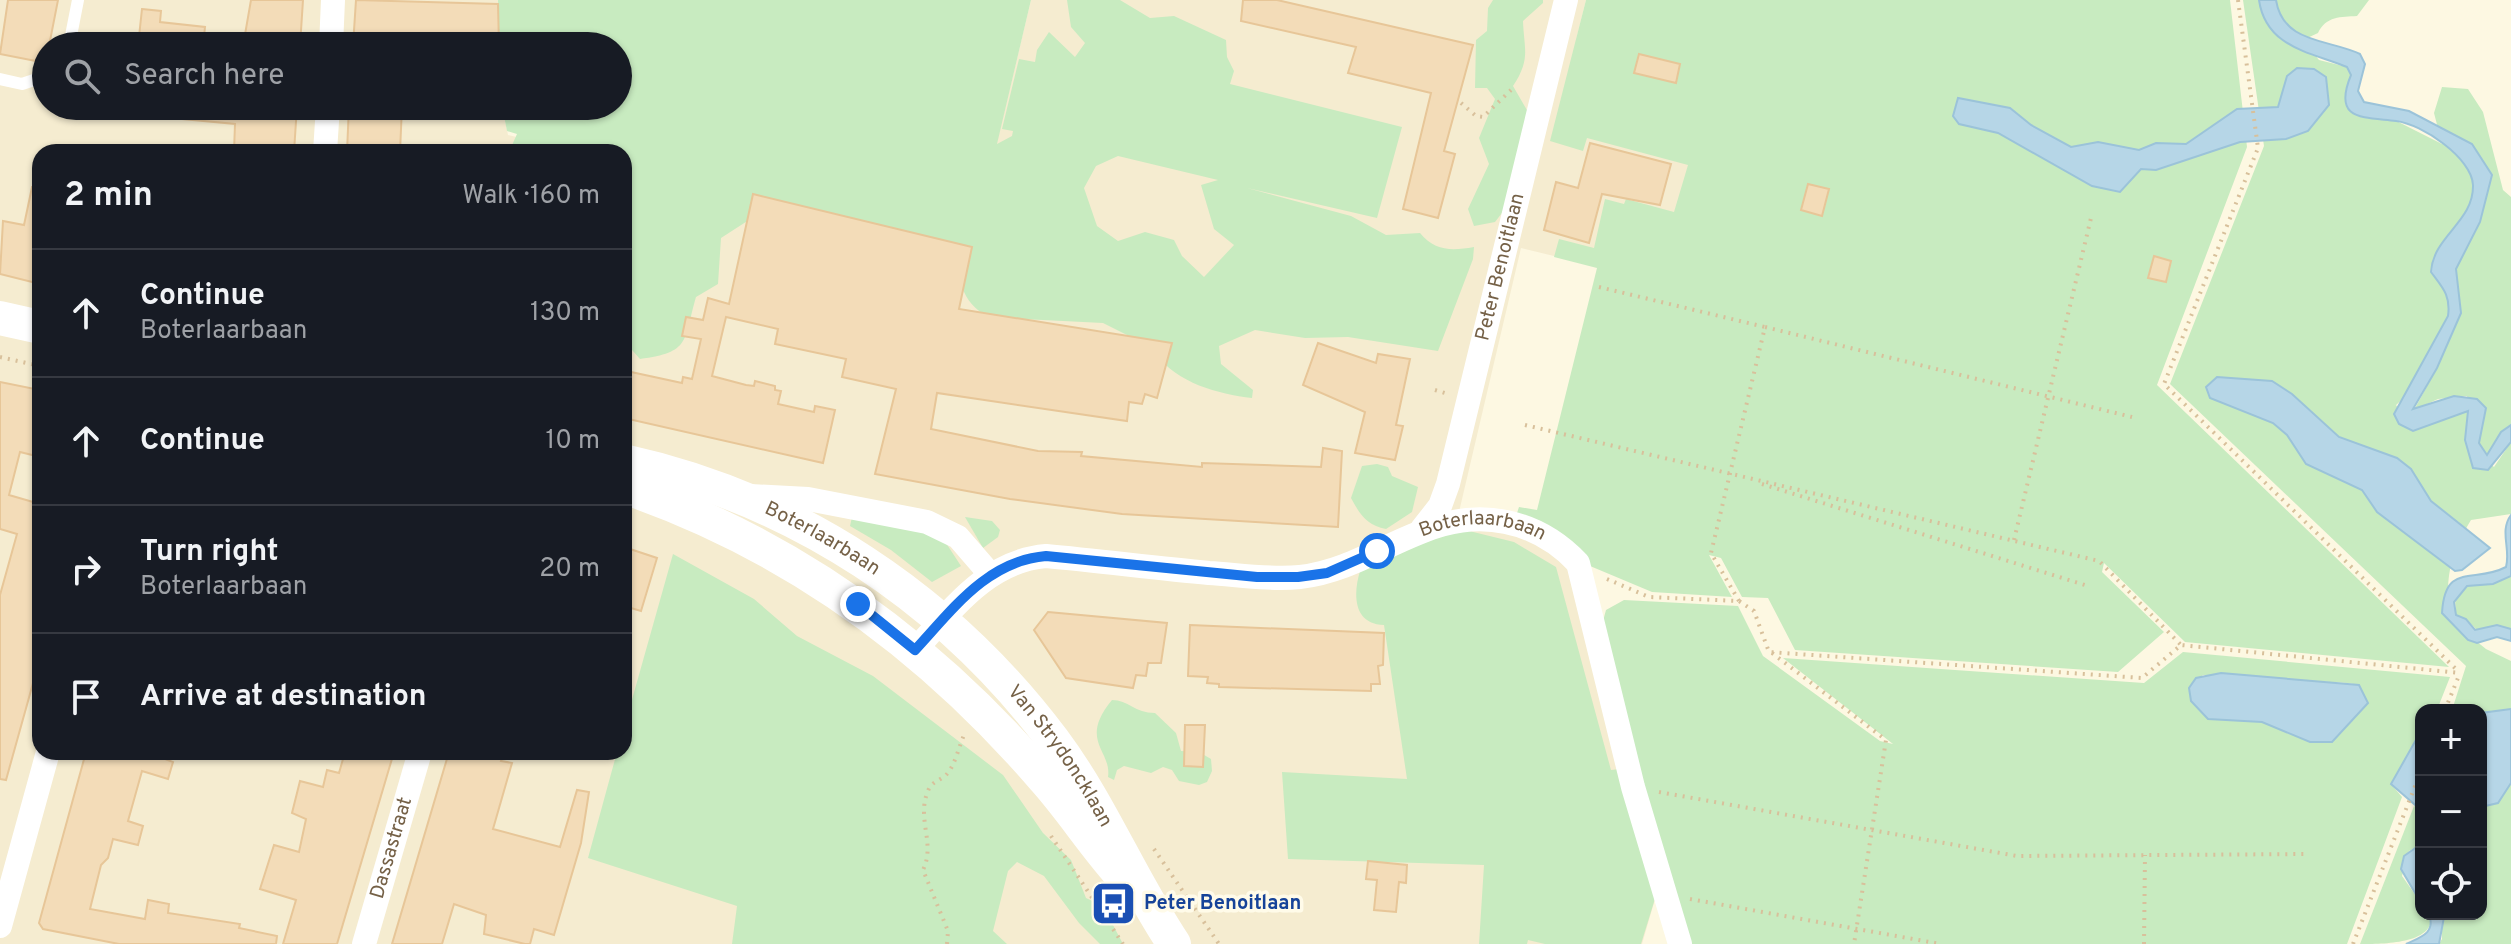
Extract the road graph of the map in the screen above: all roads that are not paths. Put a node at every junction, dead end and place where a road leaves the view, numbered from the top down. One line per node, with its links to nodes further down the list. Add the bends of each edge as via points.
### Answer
1 (78, 0): 4 (lane)
2 (333, 0): 5 (street)
3 (1566, 0): 17 (street, Peter Benoitlaan, via 1451,471 1440,506)
4 (72, 32)
5 (332, 32)
6 (0, 79): 7 (lane)
7 (32, 81)
8 (327, 120): 9 (street)
9 (326, 144)
10 (0, 318): 11 (main road)
11 (32, 325)
12 (0, 338): 13 (main road)
13 (32, 345)
14 (632, 463): 16 (main road, Boterlaarbaan)
15 (632, 490): 20 (main road, Boterlaarbaan, via 769,549 858,604)
16 (740, 496): 18 (street, via 808,499 927,522 958,537); 19 (main road, Boterlaarbaan, via 833,543)
17 (1422, 529): 18 (street, Boterlaarbaan, via 1352,563 1298,577 1046,556 1024,558); 27 (street, Boterlaarbaan, via 1468,518 1506,522 1562,545 1578,563 1633,787)
18 (990, 574): 19 (street, Boterlaarbaan)
19 (944, 619): 20 (street); 23 (main road, Van Strydoncklaan, via 1053,740 1108,824)
20 (915, 650): 23 (main road, Van Strydoncklaan, via 989,718)
21 (46, 760): 24 (street)
22 (418, 760): 25 (street, Dassastraat)
23 (1152, 910): 26 (main road, Van Strydoncklaan)
24 (0, 926)
25 (364, 944)
26 (1174, 944)
27 (1680, 944)

